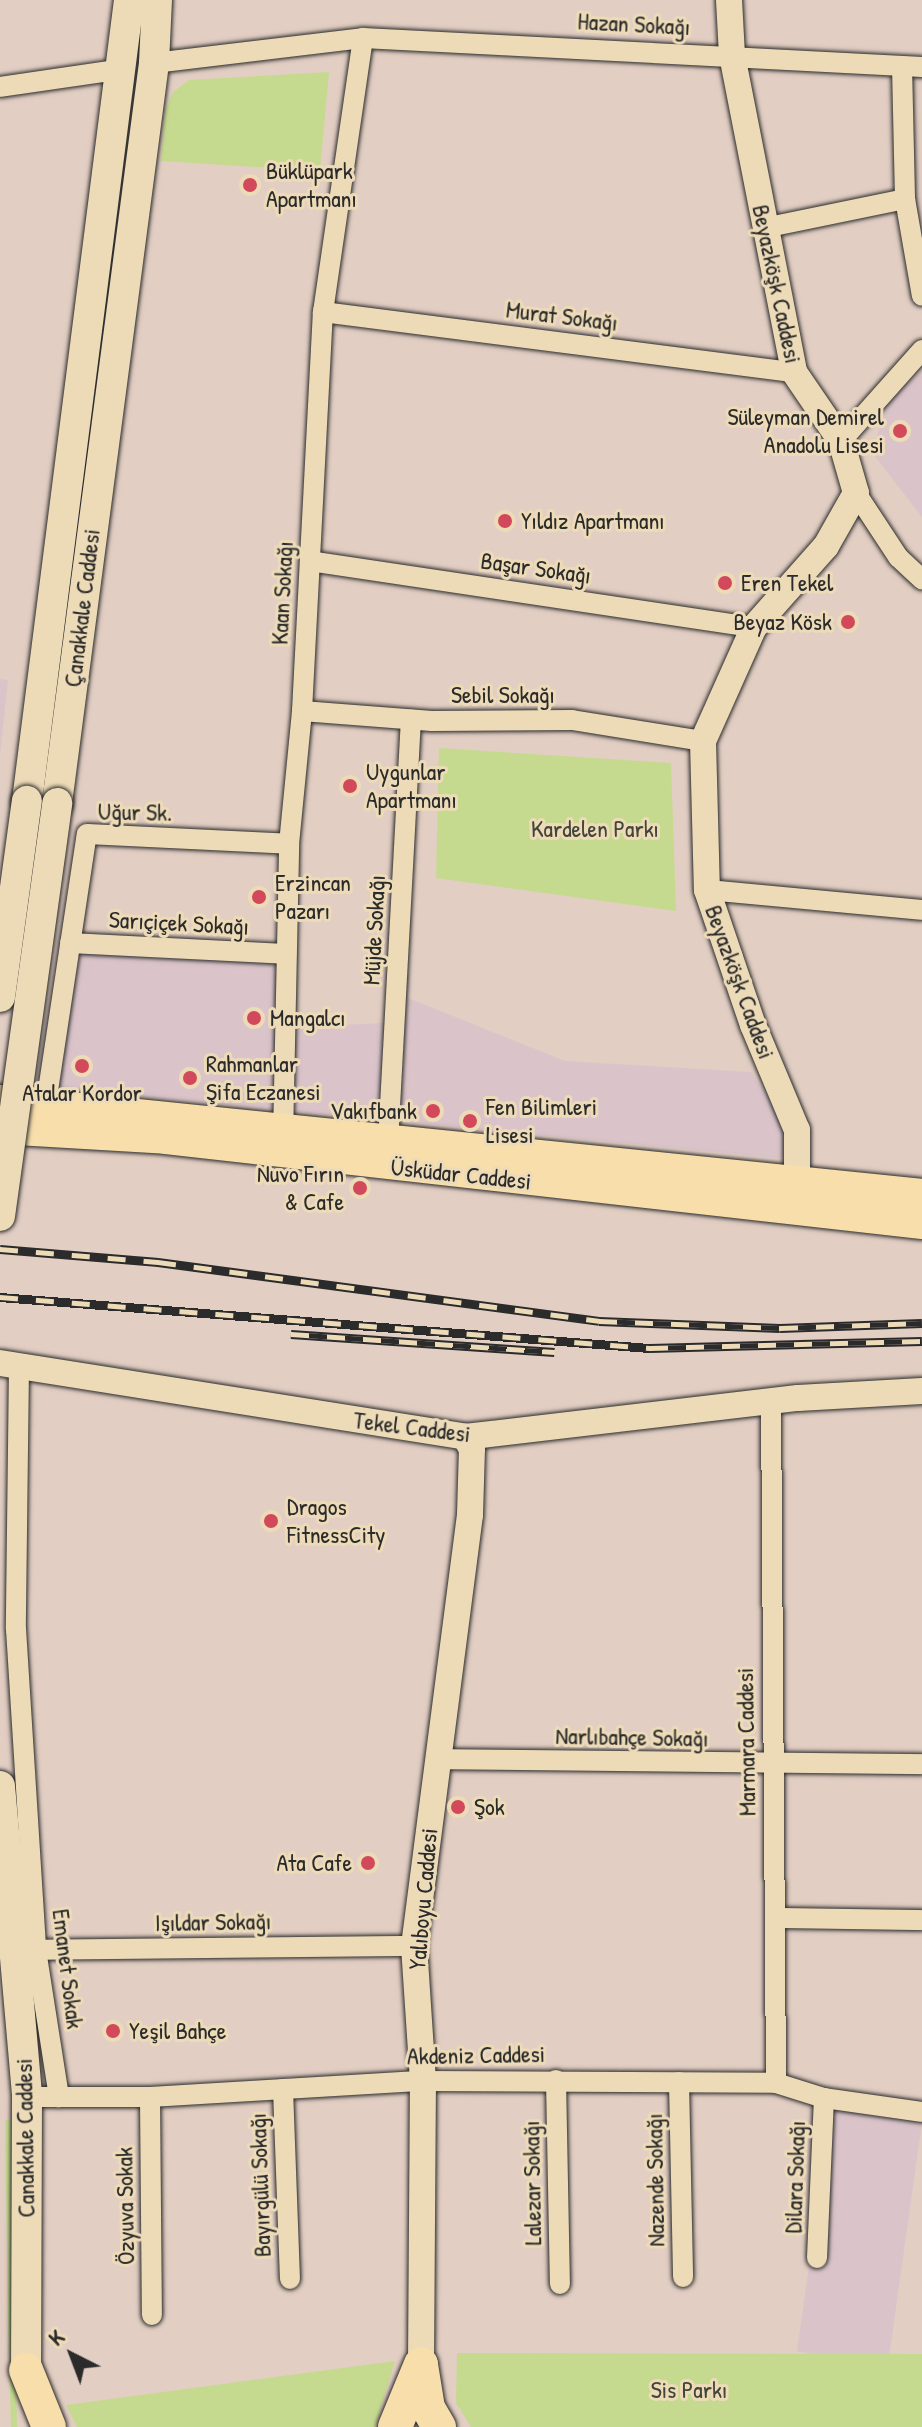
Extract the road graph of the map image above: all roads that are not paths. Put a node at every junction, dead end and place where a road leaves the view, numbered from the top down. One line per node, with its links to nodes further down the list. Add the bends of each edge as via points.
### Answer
1 (129, 0): 8 (main road, Çanakkale Caddesi)
2 (157, 0): 6 (main road, Çanakkale Caddesi)
3 (729, 0): 5 (street, Beyazköşk Caddesi)
4 (363, 38): 5 (street, Hazan Sokağı); 6 (street, Hazan Sokağı); 13 (street, Kaan Sokağı)
5 (732, 55): 7 (street, Hazan Sokağı); 11 (street, Beyazköşk Caddesi)
6 (154, 63): 24 (main road, Çanakkale Caddesi)
7 (912, 66): 10 (street)
8 (124, 69): 9 (street); 24 (main road, Çanakkale Caddesi, via 85,324)
9 (0, 87)
10 (905, 199): 11 (street); 12 (street)
11 (764, 228): 15 (street, Beyazköşk Caddesi)
12 (922, 296)
13 (323, 312): 15 (street, Murat Sokağı); 18 (street, Kaan Sokağı)
14 (922, 350): 16 (street)
15 (794, 372): 16 (street, Beyazköşk Caddesi)
16 (841, 441): 17 (street, Beyazköşk Caddesi)
17 (856, 493): 19 (street, via 898,557); 20 (street, Beyazköşk Caddesi, via 826,546)
18 (310, 561): 20 (street, Başar Sokağı); 21 (street, Kaan Sokağı)
19 (922, 579)
20 (754, 627): 23 (street, Beyazköşk Caddesi)
21 (302, 711): 22 (street, Sebil Sokağı); 25 (street, Kaan Sokağı)
22 (411, 720): 23 (street, Sebil Sokağı, via 572,720); 36 (street, Müjde Sokağı)
23 (703, 741): 26 (street, Beyazköşk Caddesi)
24 (42, 802): 31 (main road, Çanakkale Caddesi, bridge); 39 (main road, Çanakkale Caddesi, bridge)
25 (289, 844): 29 (street, Uğur Sk., via 87,834); 30 (street, Kaan Sokağı)
26 (707, 890): 27 (street); 38 (street, Beyazköşk Caddesi, via 753,1025 797,1130)
27 (922, 910)
28 (0, 922): 29 (street, Sarıçiçek Sokağı)
29 (70, 934): 30 (street, Sarıçiçek Sokağı); 33 (street)
30 (285, 954): 35 (street, Kaan Sokağı)
31 (0, 997)
32 (0, 1101): 33 (main road, Üsküdar Caddesi)
33 (44, 1117): 34 (main road, Üsküdar Caddesi); 35 (main road, Üsküdar Caddesi)
34 (0, 1128)
35 (283, 1142): 36 (main road, Üsküdar Caddesi); 38 (main road, Üsküdar Caddesi)
36 (388, 1143): 38 (main road, Üsküdar Caddesi)
37 (922, 1195): 38 (main road, Üsküdar Caddesi)
38 (797, 1196): 40 (main road, Üsküdar Caddesi)
39 (0, 1216)
40 (922, 1223)
41 (9, 1365): 44 (street, Tekel Caddesi); 52 (street, Emanet Sokak)
42 (922, 1391): 43 (street, Tekel Caddesi)
43 (771, 1401): 44 (street, Tekel Caddesi); 47 (street, Marmara Caddesi)
44 (465, 1437): 45 (street, Yalıboyu Caddesi, via 472,1449 470,1515)
45 (436, 1759): 47 (street, Narlıbahçe Sokağı); 51 (street, Yalıboyu Caddesi)
46 (922, 1764): 47 (street, Narlıbahçe Sokağı)
47 (771, 1766): 49 (street, Marmara Caddesi)
48 (0, 1786): 52 (main road, Canakkale Caddesi, via 9,1905)
49 (775, 1918): 50 (street); 56 (street, Marmara Caddesi)
50 (922, 1920)
51 (414, 1946): 52 (street, Işıldar Sokağı); 54 (street, Yalıboyu Caddesi)
52 (25, 1950): 58 (main road, Canakkale Caddesi); 59 (street, Emanet Sokak)
53 (556, 2080): 54 (street, Akdeniz Caddesi); 55 (street, Akdeniz Caddesi); 66 (street, Lalezar Sokağı)
54 (423, 2081): 57 (street, Akdeniz Caddesi); 68 (street, Yalıboyu Caddesi)
55 (679, 2082): 56 (street, Akdeniz Caddesi); 64 (street, Nazende Sokağı)
56 (776, 2083): 61 (street, Akdeniz Caddesi)
57 (283, 2089): 60 (street, Akdeniz Caddesi); 65 (street, Bayırgülü Sokağı)
58 (27, 2097): 59 (street, Akdeniz Caddesi); 69 (main road, Canakkale Caddesi)
59 (59, 2097): 60 (street, Akdeniz Caddesi)
60 (150, 2097): 67 (street, Özyuva Sokak)
61 (824, 2098): 62 (street, Akdeniz Caddesi); 63 (street, Dilara Sokağı)
62 (922, 2112)
63 (817, 2258)
64 (683, 2277)
65 (290, 2279)
66 (560, 2284)
67 (152, 2315)
68 (421, 2364): 72 (highway); 73 (highway, via 428,2408)
69 (26, 2370): 70 (highway); 71 (highway)
70 (27, 2427)
71 (49, 2427)
72 (395, 2427)
73 (439, 2427)

